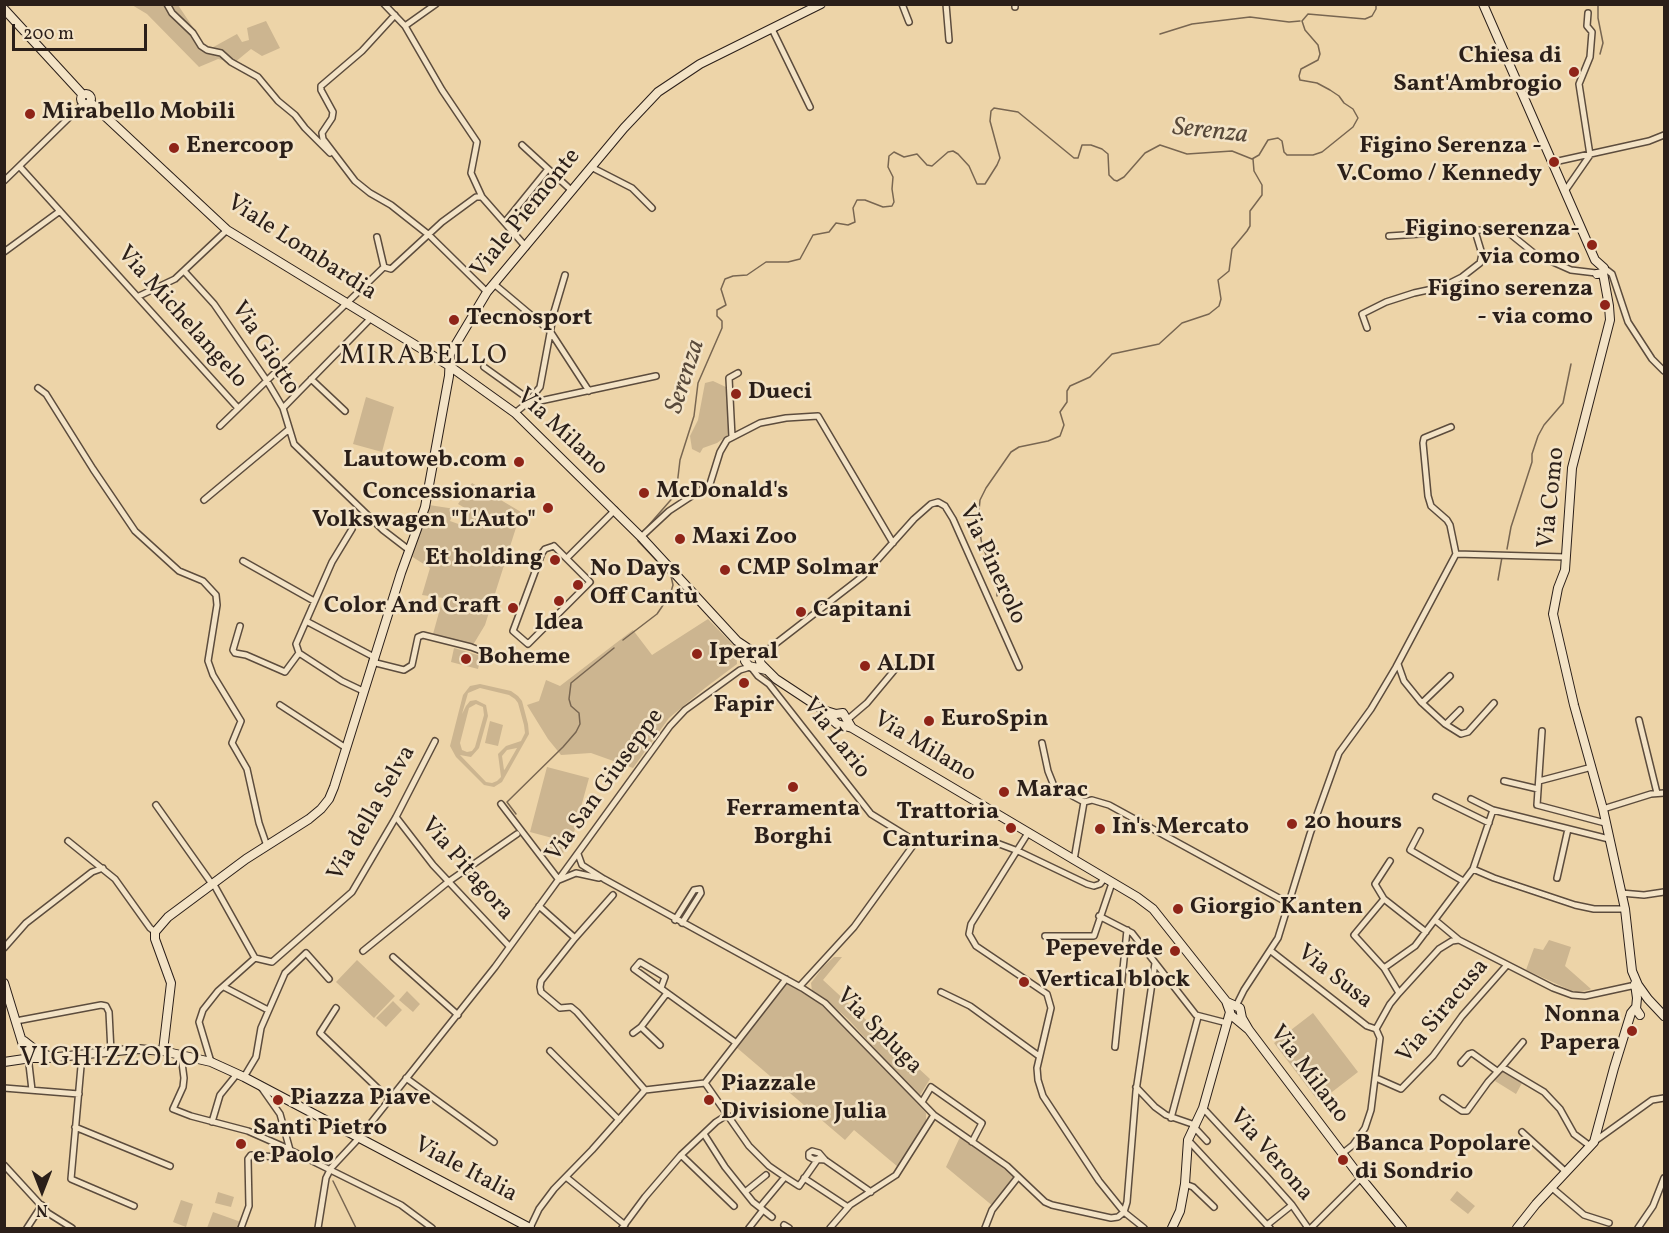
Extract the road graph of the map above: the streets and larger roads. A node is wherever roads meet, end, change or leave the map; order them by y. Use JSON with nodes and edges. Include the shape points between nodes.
{"nodes":[{"id":1,"x":167,"y":4,"type":"edge"},
{"id":2,"x":384,"y":4,"type":"edge"},
{"id":3,"x":436,"y":4,"type":"edge"},
{"id":4,"x":821,"y":4,"type":"edge"},
{"id":5,"x":902,"y":4,"type":"edge"},
{"id":6,"x":946,"y":4,"type":"edge"},
{"id":7,"x":1484,"y":4,"type":"edge"},
{"id":8,"x":4,"y":9,"type":"edge"},
{"id":9,"x":1588,"y":13,"type":"dead end"},
{"id":10,"x":395,"y":15,"type":"junction"},
{"id":11,"x":909,"y":22,"type":"dead end"},
{"id":12,"x":405,"y":26,"type":"junction"},
{"id":13,"x":772,"y":29,"type":"junction"},
{"id":14,"x":949,"y":40,"type":"dead end"},
{"id":15,"x":85,"y":100,"type":"junction"},
{"id":16,"x":810,"y":107,"type":"dead end"},
{"id":17,"x":1665,"y":129,"type":"edge"},
{"id":18,"x":1665,"y":135,"type":"edge"},
{"id":19,"x":1654,"y":139,"type":"junction"},
{"id":20,"x":522,"y":145,"type":"dead end"},
{"id":21,"x":1590,"y":154,"type":"junction"},
{"id":22,"x":334,"y":155,"type":"junction"},
{"id":23,"x":1554,"y":162,"type":"junction"},
{"id":24,"x":20,"y":167,"type":"junction"},
{"id":25,"x":591,"y":167,"type":"junction"},
{"id":26,"x":548,"y":169,"type":"junction"},
{"id":27,"x":1561,"y":180,"type":"junction"},
{"id":28,"x":1572,"y":180,"type":"junction"},
{"id":29,"x":4,"y":182,"type":"edge"},
{"id":30,"x":571,"y":190,"type":"junction"},
{"id":31,"x":1565,"y":191,"type":"junction"},
{"id":32,"x":482,"y":197,"type":"junction"},
{"id":33,"x":652,"y":208,"type":"dead end"},
{"id":34,"x":60,"y":211,"type":"junction"},
{"id":35,"x":505,"y":222,"type":"junction"},
{"id":36,"x":227,"y":230,"type":"junction"},
{"id":37,"x":1475,"y":231,"type":"junction"},
{"id":38,"x":429,"y":235,"type":"junction"},
{"id":39,"x":1389,"y":236,"type":"dead end"},
{"id":40,"x":377,"y":237,"type":"dead end"},
{"id":41,"x":526,"y":247,"type":"junction"},
{"id":42,"x":4,"y":252,"type":"edge"},
{"id":43,"x":384,"y":267,"type":"junction"},
{"id":44,"x":1599,"y":270,"type":"junction"},
{"id":45,"x":184,"y":271,"type":"junction"},
{"id":46,"x":565,"y":274,"type":"dead end"},
{"id":47,"x":494,"y":284,"type":"junction"},
{"id":48,"x":487,"y":292,"type":"junction"},
{"id":49,"x":139,"y":296,"type":"junction"},
{"id":50,"x":346,"y":302,"type":"junction"},
{"id":51,"x":372,"y":318,"type":"junction"},
{"id":52,"x":1367,"y":328,"type":"dead end"},
{"id":53,"x":550,"y":331,"type":"junction"},
{"id":54,"x":448,"y":365,"type":"junction"},
{"id":55,"x":484,"y":367,"type":"dead end"},
{"id":56,"x":1665,"y":371,"type":"edge"},
{"id":57,"x":738,"y":373,"type":"dead end"},
{"id":58,"x":656,"y":376,"type":"dead end"},
{"id":59,"x":311,"y":379,"type":"junction"},
{"id":60,"x":267,"y":381,"type":"junction"},
{"id":61,"x":38,"y":388,"type":"dead end"},
{"id":62,"x":589,"y":391,"type":"junction"},
{"id":63,"x":528,"y":402,"type":"junction"},
{"id":64,"x":238,"y":408,"type":"junction"},
{"id":65,"x":283,"y":408,"type":"junction"},
{"id":66,"x":345,"y":411,"type":"dead end"},
{"id":67,"x":515,"y":413,"type":"junction"},
{"id":68,"x":220,"y":426,"type":"dead end"},
{"id":69,"x":1451,"y":427,"type":"dead end"},
{"id":70,"x":288,"y":430,"type":"junction"},
{"id":71,"x":732,"y":437,"type":"junction"},
{"id":72,"x":204,"y":500,"type":"dead end"},
{"id":73,"x":615,"y":510,"type":"junction"},
{"id":74,"x":605,"y":520,"type":"junction"},
{"id":75,"x":352,"y":529,"type":"dead end"},
{"id":76,"x":640,"y":536,"type":"junction"},
{"id":77,"x":893,"y":543,"type":"junction"},
{"id":78,"x":409,"y":550,"type":"junction"},
{"id":79,"x":1455,"y":554,"type":"junction"},
{"id":80,"x":1566,"y":557,"type":"junction"},
{"id":81,"x":567,"y":558,"type":"junction"},
{"id":82,"x":243,"y":561,"type":"dead end"},
{"id":83,"x":314,"y":601,"type":"junction"},
{"id":84,"x":306,"y":621,"type":"junction"},
{"id":85,"x":240,"y":626,"type":"dead end"},
{"id":86,"x":299,"y":652,"type":"junction"},
{"id":87,"x":373,"y":659,"type":"junction"},
{"id":88,"x":502,"y":659,"type":"dead end"},
{"id":89,"x":754,"y":661,"type":"junction"},
{"id":90,"x":1397,"y":666,"type":"junction"},
{"id":91,"x":897,"y":667,"type":"dead end"},
{"id":92,"x":1019,"y":667,"type":"dead end"},
{"id":93,"x":1450,"y":676,"type":"dead end"},
{"id":94,"x":363,"y":691,"type":"junction"},
{"id":95,"x":1422,"y":703,"type":"junction"},
{"id":96,"x":1494,"y":703,"type":"dead end"},
{"id":97,"x":280,"y":705,"type":"dead end"},
{"id":98,"x":1460,"y":710,"type":"dead end"},
{"id":99,"x":844,"y":720,"type":"junction"},
{"id":100,"x":1639,"y":720,"type":"dead end"},
{"id":101,"x":1446,"y":724,"type":"junction"},
{"id":102,"x":1542,"y":731,"type":"dead end"},
{"id":103,"x":435,"y":741,"type":"dead end"},
{"id":104,"x":1042,"y":743,"type":"dead end"},
{"id":105,"x":346,"y":748,"type":"junction"},
{"id":106,"x":1592,"y":766,"type":"junction"},
{"id":107,"x":1504,"y":781,"type":"dead end"},
{"id":108,"x":1539,"y":781,"type":"junction"},
{"id":109,"x":1538,"y":789,"type":"junction"},
{"id":110,"x":1658,"y":793,"type":"junction"},
{"id":111,"x":1665,"y":793,"type":"edge"},
{"id":112,"x":1436,"y":797,"type":"dead end"},
{"id":113,"x":1471,"y":799,"type":"dead end"},
{"id":114,"x":1083,"y":802,"type":"junction"},
{"id":115,"x":501,"y":804,"type":"dead end"},
{"id":116,"x":156,"y":805,"type":"dead end"},
{"id":117,"x":1603,"y":809,"type":"junction"},
{"id":118,"x":1493,"y":810,"type":"junction"},
{"id":119,"x":396,"y":817,"type":"junction"},
{"id":120,"x":1489,"y":823,"type":"junction"},
{"id":121,"x":1605,"y":823,"type":"junction"},
{"id":122,"x":1568,"y":829,"type":"junction"},
{"id":123,"x":1420,"y":831,"type":"dead end"},
{"id":124,"x":1028,"y":832,"type":"junction"},
{"id":125,"x":517,"y":834,"type":"dead end"},
{"id":126,"x":1609,"y":839,"type":"junction"},
{"id":127,"x":917,"y":840,"type":"junction"},
{"id":128,"x":68,"y":842,"type":"dead end"},
{"id":129,"x":267,"y":846,"type":"junction"},
{"id":130,"x":1017,"y":851,"type":"junction"},
{"id":131,"x":578,"y":854,"type":"junction"},
{"id":132,"x":1074,"y":860,"type":"junction"},
{"id":133,"x":1390,"y":861,"type":"dead end"},
{"id":134,"x":570,"y":864,"type":"junction"},
{"id":135,"x":103,"y":868,"type":"junction"},
{"id":136,"x":1473,"y":869,"type":"junction"},
{"id":137,"x":576,"y":873,"type":"junction"},
{"id":138,"x":1557,"y":878,"type":"dead end"},
{"id":139,"x":604,"y":879,"type":"junction"},
{"id":140,"x":1104,"y":879,"type":"junction"},
{"id":141,"x":559,"y":880,"type":"junction"},
{"id":142,"x":1463,"y":881,"type":"junction"},
{"id":143,"x":448,"y":882,"type":"junction"},
{"id":144,"x":213,"y":884,"type":"junction"},
{"id":145,"x":1094,"y":886,"type":"junction"},
{"id":146,"x":1110,"y":887,"type":"junction"},
{"id":147,"x":1665,"y":892,"type":"edge"},
{"id":148,"x":1621,"y":893,"type":"junction"},
{"id":149,"x":613,"y":895,"type":"dead end"},
{"id":150,"x":1384,"y":899,"type":"junction"},
{"id":151,"x":1288,"y":903,"type":"junction"},
{"id":152,"x":539,"y":906,"type":"junction"},
{"id":153,"x":1625,"y":909,"type":"junction"},
{"id":154,"x":1099,"y":916,"type":"junction"},
{"id":155,"x":675,"y":920,"type":"junction"},
{"id":156,"x":1435,"y":920,"type":"junction"},
{"id":157,"x":682,"y":923,"type":"junction"},
{"id":158,"x":1127,"y":930,"type":"junction"},
{"id":159,"x":155,"y":932,"type":"junction"},
{"id":160,"x":1426,"y":932,"type":"junction"},
{"id":161,"x":1045,"y":936,"type":"dead end"},
{"id":162,"x":575,"y":938,"type":"junction"},
{"id":163,"x":1460,"y":940,"type":"junction"},
{"id":164,"x":509,"y":946,"type":"junction"},
{"id":165,"x":4,"y":948,"type":"edge"},
{"id":166,"x":363,"y":951,"type":"dead end"},
{"id":167,"x":1271,"y":951,"type":"junction"},
{"id":168,"x":393,"y":957,"type":"dead end"},
{"id":169,"x":255,"y":958,"type":"junction"},
{"id":170,"x":1155,"y":963,"type":"junction"},
{"id":171,"x":1507,"y":965,"type":"junction"},
{"id":172,"x":1384,"y":968,"type":"junction"},
{"id":173,"x":329,"y":979,"type":"dead end"},
{"id":174,"x":786,"y":979,"type":"junction"},
{"id":175,"x":4,"y":983,"type":"edge"},
{"id":176,"x":1635,"y":985,"type":"junction"},
{"id":177,"x":800,"y":986,"type":"junction"},
{"id":178,"x":224,"y":987,"type":"junction"},
{"id":179,"x":661,"y":988,"type":"junction"},
{"id":180,"x":941,"y":992,"type":"dead end"},
{"id":181,"x":667,"y":993,"type":"junction"},
{"id":182,"x":1399,"y":993,"type":"junction"},
{"id":183,"x":1651,"y":1003,"type":"junction"},
{"id":184,"x":336,"y":1008,"type":"dead end"},
{"id":185,"x":1637,"y":1009,"type":"junction"},
{"id":186,"x":268,"y":1010,"type":"junction"},
{"id":187,"x":1235,"y":1011,"type":"junction"},
{"id":188,"x":458,"y":1015,"type":"junction"},
{"id":189,"x":1650,"y":1015,"type":"junction"},
{"id":190,"x":1665,"y":1016,"type":"edge"},
{"id":191,"x":1198,"y":1017,"type":"junction"},
{"id":192,"x":16,"y":1021,"type":"junction"},
{"id":193,"x":1227,"y":1023,"type":"junction"},
{"id":194,"x":641,"y":1027,"type":"junction"},
{"id":195,"x":1376,"y":1029,"type":"junction"},
{"id":196,"x":633,"y":1033,"type":"dead end"},
{"id":197,"x":735,"y":1042,"type":"junction"},
{"id":198,"x":1523,"y":1042,"type":"dead end"},
{"id":199,"x":660,"y":1046,"type":"dead end"},
{"id":200,"x":1115,"y":1047,"type":"dead end"},
{"id":201,"x":163,"y":1051,"type":"junction"},
{"id":202,"x":550,"y":1051,"type":"dead end"},
{"id":203,"x":111,"y":1052,"type":"junction"},
{"id":204,"x":82,"y":1054,"type":"junction"},
{"id":205,"x":181,"y":1055,"type":"junction"},
{"id":206,"x":30,"y":1056,"type":"junction"},
{"id":207,"x":1039,"y":1056,"type":"junction"},
{"id":208,"x":4,"y":1062,"type":"edge"},
{"id":209,"x":211,"y":1062,"type":"junction"},
{"id":210,"x":1461,"y":1063,"type":"dead end"},
{"id":211,"x":1499,"y":1069,"type":"junction"},
{"id":212,"x":241,"y":1075,"type":"junction"},
{"id":213,"x":406,"y":1078,"type":"junction"},
{"id":214,"x":1376,"y":1078,"type":"junction"},
{"id":215,"x":705,"y":1083,"type":"junction"},
{"id":216,"x":259,"y":1085,"type":"junction"},
{"id":217,"x":1136,"y":1087,"type":"junction"},
{"id":218,"x":4,"y":1088,"type":"edge"},
{"id":219,"x":645,"y":1089,"type":"junction"},
{"id":220,"x":32,"y":1090,"type":"junction"},
{"id":221,"x":79,"y":1094,"type":"junction"},
{"id":222,"x":1443,"y":1098,"type":"dead end"},
{"id":223,"x":1665,"y":1098,"type":"edge"},
{"id":224,"x":390,"y":1100,"type":"junction"},
{"id":225,"x":922,"y":1102,"type":"junction"},
{"id":226,"x":1203,"y":1108,"type":"junction"},
{"id":227,"x":727,"y":1115,"type":"junction"},
{"id":228,"x":934,"y":1115,"type":"junction"},
{"id":229,"x":1171,"y":1118,"type":"junction"},
{"id":230,"x":619,"y":1120,"type":"junction"},
{"id":231,"x":212,"y":1122,"type":"junction"},
{"id":232,"x":1194,"y":1126,"type":"junction"},
{"id":233,"x":75,"y":1127,"type":"junction"},
{"id":234,"x":1522,"y":1132,"type":"dead end"},
{"id":235,"x":704,"y":1134,"type":"junction"},
{"id":236,"x":359,"y":1138,"type":"junction"},
{"id":237,"x":1188,"y":1140,"type":"junction"},
{"id":238,"x":1207,"y":1141,"type":"dead end"},
{"id":239,"x":494,"y":1142,"type":"dead end"},
{"id":240,"x":972,"y":1142,"type":"junction"},
{"id":241,"x":1592,"y":1144,"type":"junction"},
{"id":242,"x":282,"y":1146,"type":"junction"},
{"id":243,"x":290,"y":1150,"type":"junction"},
{"id":244,"x":1343,"y":1153,"type":"junction"},
{"id":245,"x":681,"y":1155,"type":"junction"},
{"id":246,"x":818,"y":1159,"type":"junction"},
{"id":247,"x":825,"y":1160,"type":"junction"},
{"id":248,"x":4,"y":1165,"type":"edge"},
{"id":249,"x":170,"y":1166,"type":"dead end"},
{"id":250,"x":331,"y":1168,"type":"junction"},
{"id":251,"x":1566,"y":1172,"type":"junction"},
{"id":252,"x":766,"y":1175,"type":"dead end"},
{"id":253,"x":566,"y":1176,"type":"junction"},
{"id":254,"x":1018,"y":1176,"type":"junction"},
{"id":255,"x":785,"y":1178,"type":"junction"},
{"id":256,"x":804,"y":1178,"type":"junction"},
{"id":257,"x":1361,"y":1178,"type":"junction"},
{"id":258,"x":1665,"y":1178,"type":"edge"},
{"id":259,"x":1185,"y":1184,"type":"junction"},
{"id":260,"x":1551,"y":1187,"type":"junction"},
{"id":261,"x":745,"y":1192,"type":"junction"},
{"id":262,"x":871,"y":1192,"type":"junction"},
{"id":263,"x":1662,"y":1195,"type":"edge"},
{"id":264,"x":42,"y":1205,"type":"junction"},
{"id":265,"x":1292,"y":1205,"type":"junction"},
{"id":266,"x":134,"y":1206,"type":"dead end"},
{"id":267,"x":734,"y":1206,"type":"dead end"},
{"id":268,"x":848,"y":1206,"type":"junction"},
{"id":269,"x":1214,"y":1207,"type":"dead end"},
{"id":270,"x":761,"y":1209,"type":"junction"},
{"id":271,"x":1124,"y":1212,"type":"junction"},
{"id":272,"x":772,"y":1217,"type":"dead end"},
{"id":273,"x":1609,"y":1223,"type":"dead end"},
{"id":274,"x":526,"y":1227,"type":"edge"},
{"id":275,"x":623,"y":1227,"type":"edge"},
{"id":276,"x":1268,"y":1227,"type":"edge"},
{"id":277,"x":27,"y":1228,"type":"edge"},
{"id":278,"x":72,"y":1228,"type":"edge"},
{"id":279,"x":241,"y":1228,"type":"edge"},
{"id":280,"x":318,"y":1228,"type":"edge"},
{"id":281,"x":432,"y":1228,"type":"edge"},
{"id":282,"x":749,"y":1228,"type":"edge"},
{"id":283,"x":830,"y":1228,"type":"edge"},
{"id":284,"x":985,"y":1228,"type":"edge"},
{"id":285,"x":1144,"y":1228,"type":"edge"},
{"id":286,"x":1172,"y":1228,"type":"edge"},
{"id":287,"x":1309,"y":1228,"type":"edge"},
{"id":288,"x":1402,"y":1228,"type":"edge"},
{"id":289,"x":1518,"y":1228,"type":"edge"},
{"id":290,"x":1638,"y":1228,"type":"edge"}],
"edges":[{"from":1,"to":22,"type":"street","via":[[201,46],[221,53],[258,76]]},
{"from":2,"to":10,"type":"street"},
{"from":3,"to":12,"type":"street"},
{"from":4,"to":13,"type":"street","name":"Viale Piemonte"},
{"from":5,"to":11,"type":"street"},
{"from":6,"to":14,"type":"street"},
{"from":7,"to":23,"type":"street","name":"Via Como"},
{"from":8,"to":15,"type":"street","name":"Viale Lombardia"},
{"from":9,"to":21,"type":"street","via":[[1587,26],[1592,32],[1590,57],[1579,84]]},
{"from":10,"to":12,"type":"street"},
{"from":10,"to":22,"type":"street","via":[[362,51],[321,86],[333,112],[323,140]]},
{"from":12,"to":32,"type":"street","via":[[477,142],[471,173]]},
{"from":13,"to":16,"type":"street"},
{"from":13,"to":25,"type":"street","name":"Viale Piemonte","via":[[700,64],[652,98]]},
{"from":15,"to":24,"type":"street"},
{"from":15,"to":36,"type":"street","name":"Viale Lombardia"},
{"from":17,"to":19,"type":"street"},
{"from":18,"to":19,"type":"street"},
{"from":19,"to":21,"type":"street"},
{"from":20,"to":26,"type":"street"},
{"from":21,"to":23,"type":"street"},
{"from":21,"to":28,"type":"street"},
{"from":22,"to":38,"type":"street","via":[[355,181]]},
{"from":23,"to":27,"type":"street","name":"Via Como"},
{"from":24,"to":29,"type":"street"},
{"from":24,"to":34,"type":"street","name":"Via Michelangelo"},
{"from":25,"to":30,"type":"street","name":"Viale Piemonte"},
{"from":25,"to":33,"type":"street","via":[[632,188]]},
{"from":26,"to":30,"type":"street"},
{"from":26,"to":35,"type":"street"},
{"from":27,"to":28,"type":"street"},
{"from":27,"to":31,"type":"street","name":"Via Como"},
{"from":28,"to":31,"type":"street"},
{"from":30,"to":41,"type":"street","name":"Viale Piemonte"},
{"from":31,"to":44,"type":"street","name":"Via Como"},
{"from":32,"to":35,"type":"street"},
{"from":32,"to":38,"type":"street","via":[[464,205]]},
{"from":34,"to":42,"type":"street"},
{"from":34,"to":49,"type":"street","name":"Via Michelangelo"},
{"from":35,"to":41,"type":"street"},
{"from":36,"to":45,"type":"street"},
{"from":36,"to":50,"type":"street","name":"Viale Lombardia"},
{"from":37,"to":39,"type":"street"},
{"from":37,"to":44,"type":"street","via":[[1497,229],[1509,233],[1535,254],[1571,270]]},
{"from":37,"to":52,"type":"street","via":[[1482,254],[1480,263],[1442,287],[1414,293],[1362,314]]},
{"from":38,"to":43,"type":"street","name":"Via Michelangelo","via":[[390,269]]},
{"from":38,"to":48,"type":"street"},
{"from":40,"to":43,"type":"street"},
{"from":41,"to":47,"type":"street","name":"Viale Piemonte"},
{"from":43,"to":50,"type":"street","name":"Via Michelangelo"},
{"from":44,"to":56,"type":"street","via":[[1612,274],[1628,322],[1652,359]]},
{"from":44,"to":80,"type":"street","name":"Via Como","via":[[1610,320],[1572,468]]},
{"from":45,"to":49,"type":"street"},
{"from":45,"to":60,"type":"street","name":"Via Giotto","via":[[219,311]]},
{"from":46,"to":53,"type":"street"},
{"from":47,"to":48,"type":"street","name":"Viale Piemonte"},
{"from":47,"to":53,"type":"street"},
{"from":48,"to":54,"type":"street","name":"Viale Piemonte","via":[[450,354]]},
{"from":49,"to":64,"type":"street","name":"Via Michelangelo"},
{"from":50,"to":51,"type":"street","name":"Viale Lombardia"},
{"from":50,"to":60,"type":"street","name":"Via Michelangelo"},
{"from":51,"to":54,"type":"street","name":"Viale Lombardia"},
{"from":51,"to":59,"type":"street"},
{"from":53,"to":62,"type":"street"},
{"from":53,"to":63,"type":"street","via":[[540,387]]},
{"from":54,"to":67,"type":"street","name":"Via Milano"},
{"from":54,"to":78,"type":"street","name":"Viale Piemonte","via":[[425,507]]},
{"from":55,"to":63,"type":"street"},
{"from":57,"to":71,"type":"street","via":[[729,378]]},
{"from":58,"to":62,"type":"street"},
{"from":59,"to":65,"type":"street"},
{"from":59,"to":66,"type":"street"},
{"from":60,"to":64,"type":"street","name":"Via Michelangelo"},
{"from":60,"to":65,"type":"street","name":"Via Giotto"},
{"from":61,"to":129,"type":"street","via":[[46,394],[135,531],[179,571],[203,581],[216,595],[208,661],[241,720],[232,743],[247,770]]},
{"from":62,"to":63,"type":"street"},
{"from":63,"to":67,"type":"street"},
{"from":64,"to":68,"type":"street"},
{"from":65,"to":70,"type":"street","name":"Via Giotto"},
{"from":67,"to":73,"type":"street","name":"Via Milano"},
{"from":69,"to":79,"type":"street","via":[[1424,438],[1423,443],[1428,496],[1431,506],[1450,525]]},
{"from":70,"to":72,"type":"street"},
{"from":70,"to":78,"type":"street","name":"Via Giotto","via":[[301,451]]},
{"from":71,"to":76,"type":"street","via":[[720,452],[710,484]]},
{"from":71,"to":77,"type":"street","via":[[760,423],[818,416]]},
{"from":73,"to":74,"type":"street","name":"Via Milano"},
{"from":73,"to":76,"type":"street","name":"Via Milano"},
{"from":74,"to":76,"type":"street","name":"Via Milano","via":[[616,518]]},
{"from":74,"to":81,"type":"street","name":"Via Milano"},
{"from":75,"to":83,"type":"street"},
{"from":76,"to":89,"type":"street","name":"Via Milano"},
{"from":77,"to":89,"type":"street","via":[[863,576]]},
{"from":77,"to":92,"type":"street","name":"Via Pinerolo","via":[[932,504],[938,502],[949,511]]},
{"from":78,"to":87,"type":"street","name":"Viale Piemonte"},
{"from":79,"to":80,"type":"street"},
{"from":79,"to":90,"type":"street"},
{"from":80,"to":106,"type":"street","name":"Via Como","via":[[1553,614]]},
{"from":81,"to":81,"type":"street","via":[[554,546],[542,553],[513,631],[528,644],[590,582]]},
{"from":82,"to":83,"type":"street"},
{"from":83,"to":84,"type":"street"},
{"from":84,"to":86,"type":"street","via":[[296,644]]},
{"from":84,"to":87,"type":"street"},
{"from":85,"to":86,"type":"street","via":[[233,650],[238,655],[285,672]]},
{"from":86,"to":94,"type":"street"},
{"from":87,"to":88,"type":"street","via":[[404,670],[412,665],[418,637],[423,635]]},
{"from":87,"to":94,"type":"street","name":"Viale Piemonte"},
{"from":89,"to":99,"type":"street","name":"Via Milano","via":[[791,691]]},
{"from":89,"to":127,"type":"street","name":"Via Lario","via":[[871,814]]},
{"from":89,"to":131,"type":"street","name":"Via San Giuseppe","via":[[679,716]]},
{"from":90,"to":95,"type":"street"},
{"from":90,"to":151,"type":"street","via":[[1339,753]]},
{"from":91,"to":99,"type":"street","via":[[867,703]]},
{"from":93,"to":95,"type":"street"},
{"from":94,"to":105,"type":"street","name":"Viale Piemonte"},
{"from":95,"to":101,"type":"street"},
{"from":96,"to":101,"type":"street","via":[[1468,732],[1461,734]]},
{"from":97,"to":105,"type":"street"},
{"from":98,"to":101,"type":"street"},
{"from":99,"to":124,"type":"street","name":"Via Milano"},
{"from":100,"to":110,"type":"street"},
{"from":102,"to":108,"type":"street"},
{"from":103,"to":119,"type":"street","name":"Via della Selva"},
{"from":104,"to":114,"type":"street","via":[[1054,786]]},
{"from":105,"to":129,"type":"street","name":"Viale Piemonte","via":[[334,787],[321,809]]},
{"from":106,"to":108,"type":"street"},
{"from":106,"to":117,"type":"street","name":"Via Como"},
{"from":107,"to":109,"type":"street"},
{"from":108,"to":109,"type":"street"},
{"from":109,"to":121,"type":"street","via":[[1537,805]]},
{"from":110,"to":111,"type":"street"},
{"from":110,"to":117,"type":"street"},
{"from":112,"to":120,"type":"street"},
{"from":113,"to":118,"type":"street"},
{"from":114,"to":132,"type":"street"},
{"from":114,"to":151,"type":"street","via":[[1092,800],[1109,805]]},
{"from":115,"to":141,"type":"street","name":"Via San Giuseppe"},
{"from":116,"to":144,"type":"street"},
{"from":117,"to":121,"type":"street","name":"Via Como"},
{"from":118,"to":120,"type":"street"},
{"from":118,"to":122,"type":"street"},
{"from":119,"to":143,"type":"street","name":"Via Pitagora"},
{"from":119,"to":169,"type":"street","name":"Via della Selva","via":[[352,892],[272,962]]},
{"from":120,"to":136,"type":"street"},
{"from":121,"to":126,"type":"street","name":"Via Como"},
{"from":122,"to":126,"type":"street"},
{"from":122,"to":138,"type":"street"},
{"from":123,"to":142,"type":"street","via":[[1410,850]]},
{"from":124,"to":130,"type":"street"},
{"from":124,"to":132,"type":"street","name":"Via Milano"},
{"from":125,"to":143,"type":"street"},
{"from":126,"to":148,"type":"street","name":"Via Como"},
{"from":127,"to":130,"type":"street","name":"Via Lario","via":[[986,839]]},
{"from":127,"to":177,"type":"street","via":[[854,927]]},
{"from":128,"to":135,"type":"street"},
{"from":129,"to":144,"type":"street","name":"Viale Piemonte"},
{"from":130,"to":145,"type":"street","name":"Via Lario"},
{"from":130,"to":207,"type":"street","via":[[971,924],[969,934],[976,946],[1047,994],[1051,1008]]},
{"from":131,"to":134,"type":"street","name":"Via San Giuseppe"},
{"from":131,"to":139,"type":"street","name":"Via Spluga","via":[[582,865]]},
{"from":132,"to":140,"type":"street","name":"Via Milano"},
{"from":133,"to":150,"type":"street","via":[[1375,884]]},
{"from":134,"to":137,"type":"street"},
{"from":134,"to":141,"type":"street","name":"Via San Giuseppe"},
{"from":135,"to":159,"type":"street"},
{"from":135,"to":165,"type":"street","via":[[92,872],[26,922]]},
{"from":136,"to":142,"type":"street"},
{"from":136,"to":153,"type":"street","via":[[1575,905]]},
{"from":137,"to":139,"type":"street","name":"Via Spluga"},
{"from":137,"to":141,"type":"street"},
{"from":139,"to":155,"type":"street","name":"Via Spluga"},
{"from":140,"to":145,"type":"street"},
{"from":140,"to":146,"type":"street","name":"Via Milano"},
{"from":141,"to":152,"type":"street","name":"Via San Giuseppe"},
{"from":142,"to":156,"type":"street"},
{"from":143,"to":164,"type":"street","name":"Via Pitagora"},
{"from":143,"to":166,"type":"street"},
{"from":144,"to":159,"type":"street","name":"Viale Piemonte","via":[[168,917]]},
{"from":144,"to":169,"type":"street"},
{"from":145,"to":146,"type":"street","name":"Via Lario"},
{"from":146,"to":154,"type":"street"},
{"from":146,"to":187,"type":"street","name":"Via Milano","via":[[1137,897],[1156,912]]},
{"from":147,"to":148,"type":"street"},
{"from":148,"to":153,"type":"street","name":"Via Como"},
{"from":149,"to":162,"type":"street"},
{"from":150,"to":160,"type":"street"},
{"from":150,"to":172,"type":"street","via":[[1354,935]]},
{"from":151,"to":167,"type":"street"},
{"from":152,"to":162,"type":"street"},
{"from":152,"to":164,"type":"street","name":"Via San Giuseppe"},
{"from":153,"to":176,"type":"street","name":"Via Como"},
{"from":154,"to":158,"type":"street"},
{"from":154,"to":161,"type":"street","via":[[1092,937]]},
{"from":155,"to":157,"type":"street","name":"Via Spluga"},
{"from":155,"to":157,"type":"street","via":[[694,890],[700,889]]},
{"from":156,"to":160,"type":"street"},
{"from":156,"to":163,"type":"street"},
{"from":157,"to":174,"type":"street","name":"Via Spluga"},
{"from":158,"to":170,"type":"street"},
{"from":158,"to":200,"type":"street"},
{"from":159,"to":201,"type":"street","via":[[171,982]]},
{"from":160,"to":172,"type":"street","via":[[1415,946]]},
{"from":162,"to":219,"type":"street","via":[[541,981],[541,992],[560,1008],[571,1007],[577,1012]]},
{"from":163,"to":171,"type":"street"},
{"from":163,"to":182,"type":"street","via":[[1452,940],[1439,949]]},
{"from":164,"to":188,"type":"street","name":"Via San Giuseppe"},
{"from":167,"to":187,"type":"street","via":[[1241,994]]},
{"from":167,"to":195,"type":"street","name":"Via Susa"},
{"from":168,"to":188,"type":"street"},
{"from":169,"to":178,"type":"street"},
{"from":170,"to":191,"type":"street"},
{"from":170,"to":217,"type":"street"},
{"from":171,"to":176,"type":"street","via":[[1572,995],[1586,996]]},
{"from":171,"to":214,"type":"street","name":"Via Siracusa","via":[[1401,1089]]},
{"from":172,"to":182,"type":"street"},
{"from":173,"to":186,"type":"street","via":[[306,953],[285,973]]},
{"from":174,"to":177,"type":"street","name":"Via Spluga"},
{"from":174,"to":197,"type":"street"},
{"from":175,"to":192,"type":"street"},
{"from":176,"to":183,"type":"street"},
{"from":176,"to":185,"type":"street","name":"Via Como"},
{"from":177,"to":225,"type":"street","name":"Via Spluga","via":[[825,1003]]},
{"from":178,"to":186,"type":"street"},
{"from":178,"to":209,"type":"street","via":[[203,1010],[199,1022]]},
{"from":179,"to":179,"type":"street","via":[[634,969],[640,962],[665,976]]},
{"from":179,"to":181,"type":"street"},
{"from":180,"to":207,"type":"street","via":[[970,1006]]},
{"from":181,"to":194,"type":"street"},
{"from":181,"to":197,"type":"street"},
{"from":182,"to":195,"type":"street"},
{"from":183,"to":185,"type":"street","via":[[1643,1000]]},
{"from":183,"to":189,"type":"street"},
{"from":183,"to":190,"type":"street"},
{"from":184,"to":224,"type":"street","via":[[320,1033]]},
{"from":185,"to":189,"type":"street","via":[[1644,1017]]},
{"from":185,"to":241,"type":"street","via":[[1630,1016]]},
{"from":186,"to":212,"type":"street","via":[[256,1057]]},
{"from":187,"to":193,"type":"street"},
{"from":187,"to":244,"type":"street","name":"Via Milano"},
{"from":188,"to":213,"type":"street","name":"Via San Giuseppe"},
{"from":189,"to":190,"type":"street"},
{"from":191,"to":193,"type":"street"},
{"from":191,"to":229,"type":"street"},
{"from":192,"to":203,"type":"street","via":[[106,1006]]},
{"from":192,"to":206,"type":"street"},
{"from":193,"to":226,"type":"street"},
{"from":194,"to":196,"type":"street"},
{"from":194,"to":199,"type":"street"},
{"from":195,"to":214,"type":"street","via":[[1380,1038]]},
{"from":197,"to":215,"type":"street"},
{"from":198,"to":211,"type":"street"},
{"from":201,"to":203,"type":"street"},
{"from":201,"to":205,"type":"street"},
{"from":202,"to":230,"type":"street"},
{"from":203,"to":204,"type":"street"},
{"from":204,"to":206,"type":"street"},
{"from":204,"to":221,"type":"street"},
{"from":205,"to":209,"type":"street"},
{"from":205,"to":231,"type":"street","via":[[183,1088],[173,1109]]},
{"from":206,"to":208,"type":"street"},
{"from":206,"to":220,"type":"street"},
{"from":207,"to":271,"type":"street","via":[[1037,1073],[1043,1096],[1094,1175]]},
{"from":209,"to":212,"type":"street"},
{"from":210,"to":211,"type":"street","via":[[1472,1053]]},
{"from":211,"to":222,"type":"street","via":[[1467,1111]]},
{"from":211,"to":241,"type":"street","via":[[1544,1092],[1560,1109],[1574,1134]]},
{"from":212,"to":216,"type":"street"},
{"from":212,"to":231,"type":"street","via":[[220,1095]]},
{"from":213,"to":224,"type":"street","name":"Via San Giuseppe"},
{"from":213,"to":239,"type":"street"},
{"from":214,"to":244,"type":"street","via":[[1365,1128]]},
{"from":215,"to":219,"type":"street"},
{"from":215,"to":227,"type":"street"},
{"from":216,"to":236,"type":"street","name":"Viale Italia"},
{"from":216,"to":243,"type":"street","via":[[280,1114]]},
{"from":217,"to":229,"type":"street"},
{"from":217,"to":271,"type":"street"},
{"from":218,"to":220,"type":"street"},
{"from":219,"to":230,"type":"street"},
{"from":220,"to":221,"type":"street"},
{"from":221,"to":233,"type":"street"},
{"from":223,"to":241,"type":"street","via":[[1652,1100]]},
{"from":224,"to":236,"type":"street","name":"Via San Giuseppe"},
{"from":225,"to":228,"type":"street","name":"Via Spluga"},
{"from":225,"to":240,"type":"street","via":[[931,1087],[982,1123]]},
{"from":226,"to":232,"type":"street"},
{"from":226,"to":265,"type":"street","name":"Via Verona"},
{"from":227,"to":235,"type":"street"},
{"from":227,"to":255,"type":"street","via":[[749,1146]]},
{"from":228,"to":240,"type":"street","name":"Via Spluga"},
{"from":228,"to":262,"type":"street","via":[[896,1175]]},
{"from":229,"to":232,"type":"street"},
{"from":230,"to":253,"type":"street"},
{"from":231,"to":242,"type":"street","via":[[248,1131]]},
{"from":232,"to":237,"type":"street"},
{"from":232,"to":238,"type":"street"},
{"from":233,"to":249,"type":"street"},
{"from":233,"to":266,"type":"street","via":[[71,1179]]},
{"from":234,"to":251,"type":"street"},
{"from":235,"to":245,"type":"street"},
{"from":235,"to":261,"type":"street"},
{"from":236,"to":250,"type":"street","name":"Via San Giuseppe"},
{"from":236,"to":274,"type":"street","name":"Viale Italia"},
{"from":237,"to":259,"type":"street"},
{"from":237,"to":276,"type":"street"},
{"from":240,"to":254,"type":"street","name":"Via Spluga"},
{"from":241,"to":251,"type":"street"},
{"from":242,"to":243,"type":"street"},
{"from":242,"to":279,"type":"street","via":[[276,1157],[251,1155],[248,1159],[249,1206]]},
{"from":243,"to":250,"type":"street"},
{"from":244,"to":257,"type":"street","name":"Via Milano"},
{"from":245,"to":267,"type":"street"},
{"from":245,"to":275,"type":"street"},
{"from":246,"to":247,"type":"street"},
{"from":246,"to":247,"type":"street","via":[[809,1157],[809,1153],[819,1153]]},
{"from":246,"to":256,"type":"street"},
{"from":247,"to":262,"type":"street"},
{"from":248,"to":264,"type":"street"},
{"from":250,"to":280,"type":"street"},
{"from":250,"to":281,"type":"street","via":[[401,1205]]},
{"from":251,"to":260,"type":"street"},
{"from":252,"to":261,"type":"street"},
{"from":253,"to":274,"type":"street"},
{"from":253,"to":275,"type":"street"},
{"from":254,"to":271,"type":"street","name":"Via Spluga","via":[[1048,1204],[1115,1218]]},
{"from":254,"to":284,"type":"street","via":[[992,1210]]},
{"from":255,"to":256,"type":"street","via":[[799,1186]]},
{"from":255,"to":270,"type":"street"},
{"from":256,"to":268,"type":"street"},
{"from":257,"to":287,"type":"street"},
{"from":257,"to":288,"type":"street","name":"Via Milano"},
{"from":258,"to":263,"type":"street"},
{"from":259,"to":269,"type":"street"},
{"from":259,"to":286,"type":"street"},
{"from":260,"to":273,"type":"street","via":[[1584,1215]]},
{"from":260,"to":289,"type":"street"},
{"from":261,"to":270,"type":"street"},
{"from":262,"to":268,"type":"street"},
{"from":263,"to":290,"type":"street"},
{"from":264,"to":277,"type":"street"},
{"from":264,"to":278,"type":"street"},
{"from":265,"to":276,"type":"street"},
{"from":265,"to":287,"type":"street","name":"Via Verona"},
{"from":268,"to":283,"type":"street"},
{"from":270,"to":272,"type":"street"},
{"from":270,"to":282,"type":"street"},
{"from":271,"to":285,"type":"street"}]}
